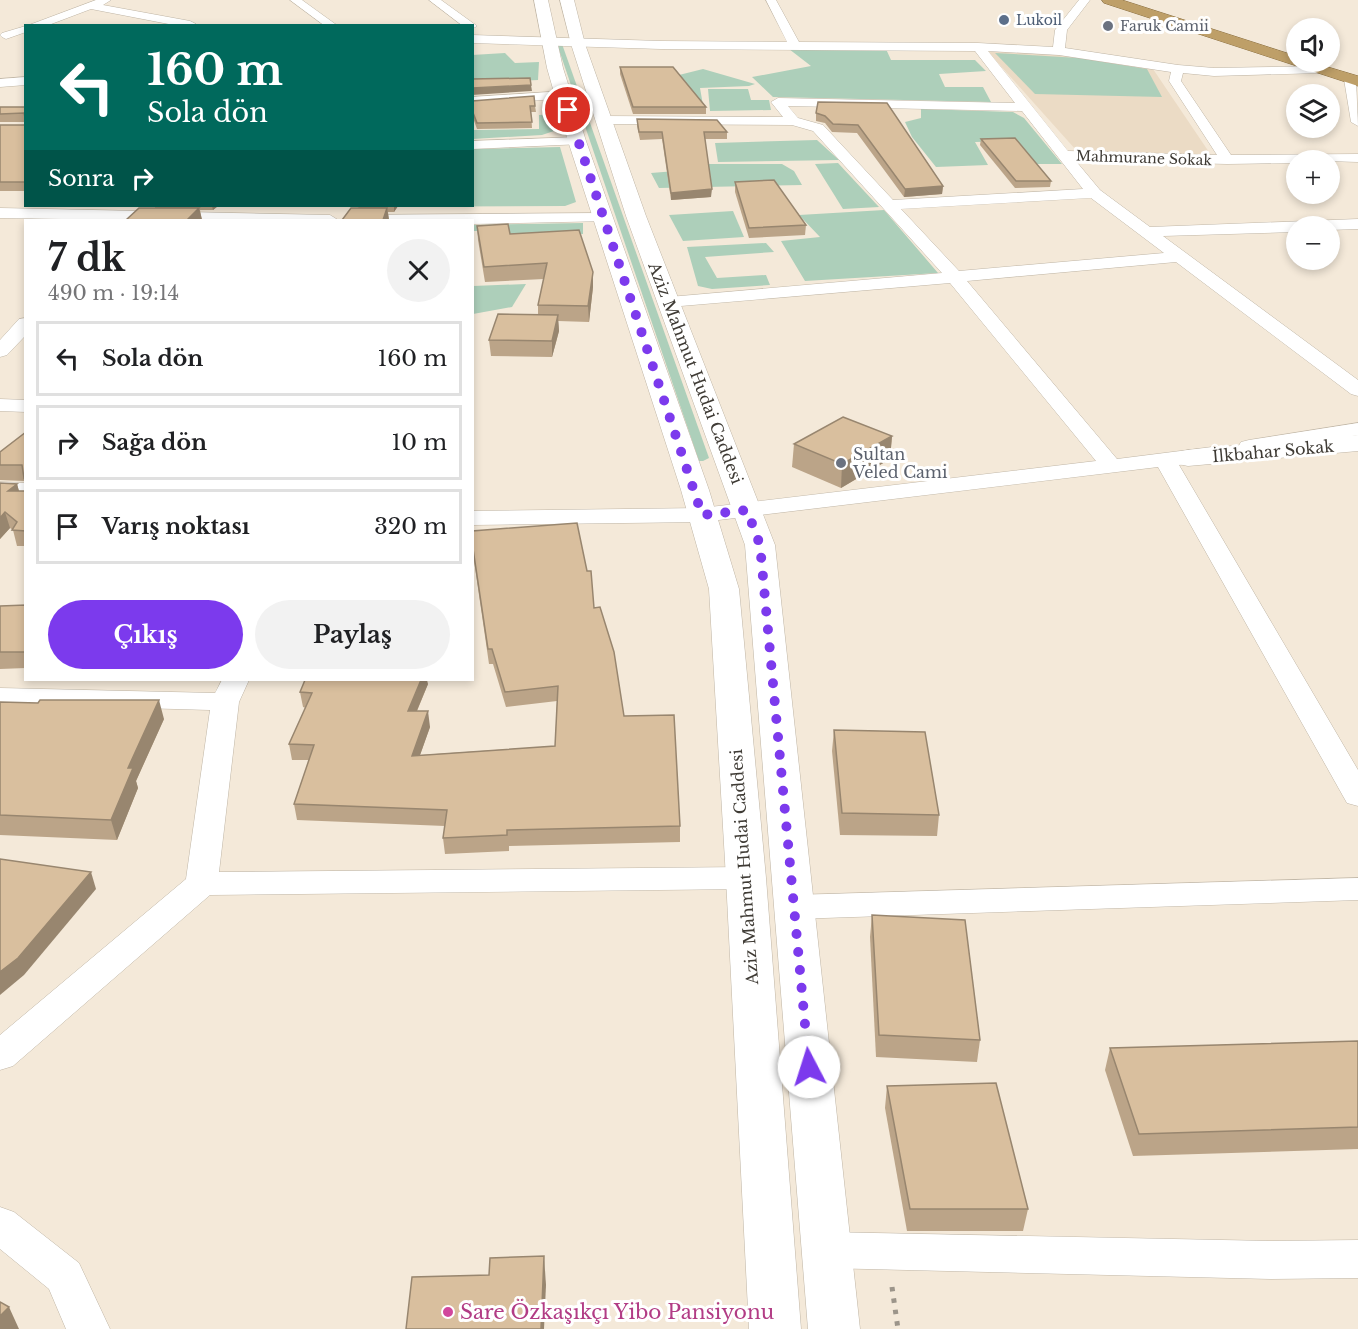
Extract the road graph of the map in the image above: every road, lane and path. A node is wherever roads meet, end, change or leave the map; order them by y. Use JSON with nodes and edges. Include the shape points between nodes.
{"nodes":[{"id":1,"x":108,"y":0,"type":"edge"},
{"id":2,"x":295,"y":0,"type":"edge"},
{"id":3,"x":434,"y":0,"type":"edge"},
{"id":4,"x":541,"y":0,"type":"edge"},
{"id":5,"x":567,"y":0,"type":"edge"},
{"id":6,"x":771,"y":0,"type":"edge"},
{"id":7,"x":1085,"y":0,"type":"edge"},
{"id":8,"x":1109,"y":0,"type":"edge"},
{"id":9,"x":1144,"y":0,"type":"edge"},
{"id":10,"x":91,"y":6,"type":"junction"},
{"id":11,"x":190,"y":22,"type":"edge"},
{"id":12,"x":40,"y":24,"type":"edge"},
{"id":13,"x":330,"y":24,"type":"edge"},
{"id":14,"x":469,"y":24,"type":"edge"},
{"id":15,"x":474,"y":27,"type":"edge"},
{"id":16,"x":24,"y":29,"type":"edge"},
{"id":17,"x":2,"y":36,"type":"edge"},
{"id":18,"x":474,"y":39,"type":"edge"},
{"id":19,"x":491,"y":39,"type":"junction"},
{"id":20,"x":563,"y":43,"type":"junction"},
{"id":21,"x":795,"y":46,"type":"junction"},
{"id":22,"x":978,"y":47,"type":"junction"},
{"id":23,"x":1286,"y":50,"type":"edge"},
{"id":24,"x":1059,"y":51,"type":"junction"},
{"id":25,"x":1286,"y":58,"type":"edge"},
{"id":26,"x":1178,"y":69,"type":"junction"},
{"id":27,"x":1286,"y":69,"type":"edge"},
{"id":28,"x":1339,"y":72,"type":"edge"},
{"id":29,"x":1355,"y":78,"type":"edge"},
{"id":30,"x":24,"y":81,"type":"edge"},
{"id":31,"x":0,"y":83,"type":"edge"},
{"id":32,"x":564,"y":95,"type":"junction"},
{"id":33,"x":474,"y":101,"type":"edge"},
{"id":34,"x":1025,"y":107,"type":"junction"},
{"id":35,"x":603,"y":120,"type":"junction"},
{"id":36,"x":794,"y":121,"type":"junction"},
{"id":37,"x":1358,"y":122,"type":"edge"},
{"id":38,"x":577,"y":141,"type":"junction"},
{"id":39,"x":474,"y":145,"type":"edge"},
{"id":40,"x":1063,"y":156,"type":"junction"},
{"id":41,"x":1358,"y":159,"type":"edge"},
{"id":42,"x":1227,"y":160,"type":"junction"},
{"id":43,"x":1094,"y":193,"type":"junction"},
{"id":44,"x":889,"y":205,"type":"junction"},
{"id":45,"x":0,"y":213,"type":"edge"},
{"id":46,"x":116,"y":214,"type":"edge"},
{"id":47,"x":602,"y":218,"type":"junction"},
{"id":48,"x":294,"y":219,"type":"edge"},
{"id":49,"x":466,"y":219,"type":"edge"},
{"id":50,"x":1358,"y":224,"type":"edge"},
{"id":51,"x":1340,"y":225,"type":"edge"},
{"id":52,"x":1286,"y":227,"type":"edge"},
{"id":53,"x":1147,"y":232,"type":"junction"},
{"id":54,"x":1180,"y":257,"type":"junction"},
{"id":55,"x":956,"y":278,"type":"junction"},
{"id":56,"x":669,"y":302,"type":"junction"},
{"id":57,"x":24,"y":325,"type":"edge"},
{"id":58,"x":0,"y":351,"type":"edge"},
{"id":59,"x":1358,"y":390,"type":"edge"},
{"id":60,"x":0,"y":405,"type":"edge"},
{"id":61,"x":24,"y":406,"type":"edge"},
{"id":62,"x":1358,"y":429,"type":"edge"},
{"id":63,"x":1358,"y":443,"type":"edge"},
{"id":64,"x":1176,"y":459,"type":"junction"},
{"id":65,"x":1111,"y":465,"type":"junction"},
{"id":66,"x":0,"y":489,"type":"edge"},
{"id":67,"x":24,"y":490,"type":"edge"},
{"id":68,"x":747,"y":510,"type":"junction"},
{"id":69,"x":702,"y":515,"type":"junction"},
{"id":70,"x":474,"y":518,"type":"edge"},
{"id":71,"x":230,"y":691,"type":"edge"},
{"id":72,"x":0,"y":696,"type":"edge"},
{"id":73,"x":1358,"y":796,"type":"edge"},
{"id":74,"x":746,"y":878,"type":"junction"},
{"id":75,"x":202,"y":884,"type":"junction"},
{"id":76,"x":1358,"y":889,"type":"edge"},
{"id":77,"x":794,"y":907,"type":"junction"},
{"id":78,"x":0,"y":1056,"type":"edge"},
{"id":79,"x":0,"y":1225,"type":"edge"},
{"id":80,"x":826,"y":1250,"type":"junction"},
{"id":81,"x":887,"y":1251,"type":"junction"},
{"id":82,"x":1358,"y":1259,"type":"edge"},
{"id":83,"x":88,"y":1329,"type":"edge"},
{"id":84,"x":775,"y":1329,"type":"edge"},
{"id":85,"x":834,"y":1329,"type":"edge"},
{"id":86,"x":898,"y":1329,"type":"edge"}],
"edges":[{"from":1,"to":10,"type":"street"},
{"from":2,"to":13,"type":"street"},
{"from":3,"to":14,"type":"street"},
{"from":4,"to":20,"type":"street","name":"Aziz Mahmut Hudai Caddesi"},
{"from":5,"to":20,"type":"street","name":"Aziz Mahmut Hudai Caddesi"},
{"from":6,"to":21,"type":"street"},
{"from":7,"to":24,"type":"street","via":[[1061,30]]},
{"from":8,"to":25,"type":"highway"},
{"from":9,"to":23,"type":"highway"},
{"from":10,"to":11,"type":"street"},
{"from":10,"to":12,"type":"street"},
{"from":15,"to":19,"type":"street"},
{"from":16,"to":17,"type":"street"},
{"from":18,"to":19,"type":"street"},
{"from":19,"to":20,"type":"street"},
{"from":20,"to":21,"type":"street"},
{"from":20,"to":32,"type":"street","name":"Aziz Mahmut Hudai Caddesi"},
{"from":20,"to":35,"type":"street","name":"Aziz Mahmut Hudai Caddesi"},
{"from":21,"to":22,"type":"street"},
{"from":22,"to":24,"type":"street"},
{"from":22,"to":34,"type":"street"},
{"from":24,"to":26,"type":"street"},
{"from":26,"to":27,"type":"street","via":[[1256,72]]},
{"from":26,"to":42,"type":"street","name":"Mahmurane Sokak","via":[[1175,81]]},
{"from":28,"to":29,"type":"highway"},
{"from":29,"to":37,"type":"street"},
{"from":30,"to":31,"type":"street"},
{"from":32,"to":33,"type":"street"},
{"from":32,"to":38,"type":"street","name":"Aziz Mahmut Hudai Caddesi"},
{"from":34,"to":36,"type":"street","via":[[778,102]]},
{"from":34,"to":40,"type":"street"},
{"from":35,"to":36,"type":"street"},
{"from":35,"to":56,"type":"street","name":"Aziz Mahmut Hudai Caddesi"},
{"from":36,"to":44,"type":"street","via":[[818,128]]},
{"from":38,"to":39,"type":"street"},
{"from":38,"to":47,"type":"street","name":"Aziz Mahmut Hudai Caddesi"},
{"from":40,"to":42,"type":"street","name":"Mahmurane Sokak"},
{"from":40,"to":43,"type":"street"},
{"from":41,"to":42,"type":"street"},
{"from":43,"to":44,"type":"street"},
{"from":43,"to":53,"type":"street"},
{"from":44,"to":55,"type":"street"},
{"from":45,"to":46,"type":"street"},
{"from":46,"to":48,"type":"street"},
{"from":47,"to":49,"type":"street"},
{"from":47,"to":69,"type":"street","name":"Aziz Mahmut Hudai Caddesi"},
{"from":50,"to":51,"type":"street"},
{"from":52,"to":53,"type":"street"},
{"from":53,"to":54,"type":"street"},
{"from":54,"to":55,"type":"street"},
{"from":54,"to":59,"type":"street"},
{"from":55,"to":56,"type":"street"},
{"from":55,"to":65,"type":"street"},
{"from":56,"to":68,"type":"street","name":"Aziz Mahmut Hudai Caddesi"},
{"from":57,"to":58,"type":"street"},
{"from":60,"to":61,"type":"street"},
{"from":62,"to":64,"type":"street"},
{"from":63,"to":64,"type":"street","name":"İlkbahar Sokak"},
{"from":64,"to":65,"type":"street"},
{"from":64,"to":73,"type":"street"},
{"from":65,"to":68,"type":"street"},
{"from":66,"to":67,"type":"street"},
{"from":68,"to":69,"type":"street"},
{"from":68,"to":77,"type":"street","name":"Aziz Mahmut Hudai Caddesi","via":[[760,545]]},
{"from":69,"to":70,"type":"street"},
{"from":69,"to":74,"type":"street","name":"Aziz Mahmut Hudai Caddesi","via":[[723,589]]},
{"from":71,"to":72,"type":"street"},
{"from":71,"to":75,"type":"street"},
{"from":74,"to":75,"type":"street"},
{"from":74,"to":84,"type":"street","name":"Aziz Mahmut Hudai Caddesi"},
{"from":75,"to":78,"type":"street"},
{"from":76,"to":77,"type":"street"},
{"from":77,"to":80,"type":"street","name":"Aziz Mahmut Hudai Caddesi"},
{"from":79,"to":83,"type":"street","via":[[64,1276]]},
{"from":80,"to":81,"type":"street"},
{"from":80,"to":85,"type":"street","name":"Aziz Mahmut Hudai Caddesi"},
{"from":81,"to":82,"type":"street"},
{"from":81,"to":86,"type":"path"}]}
